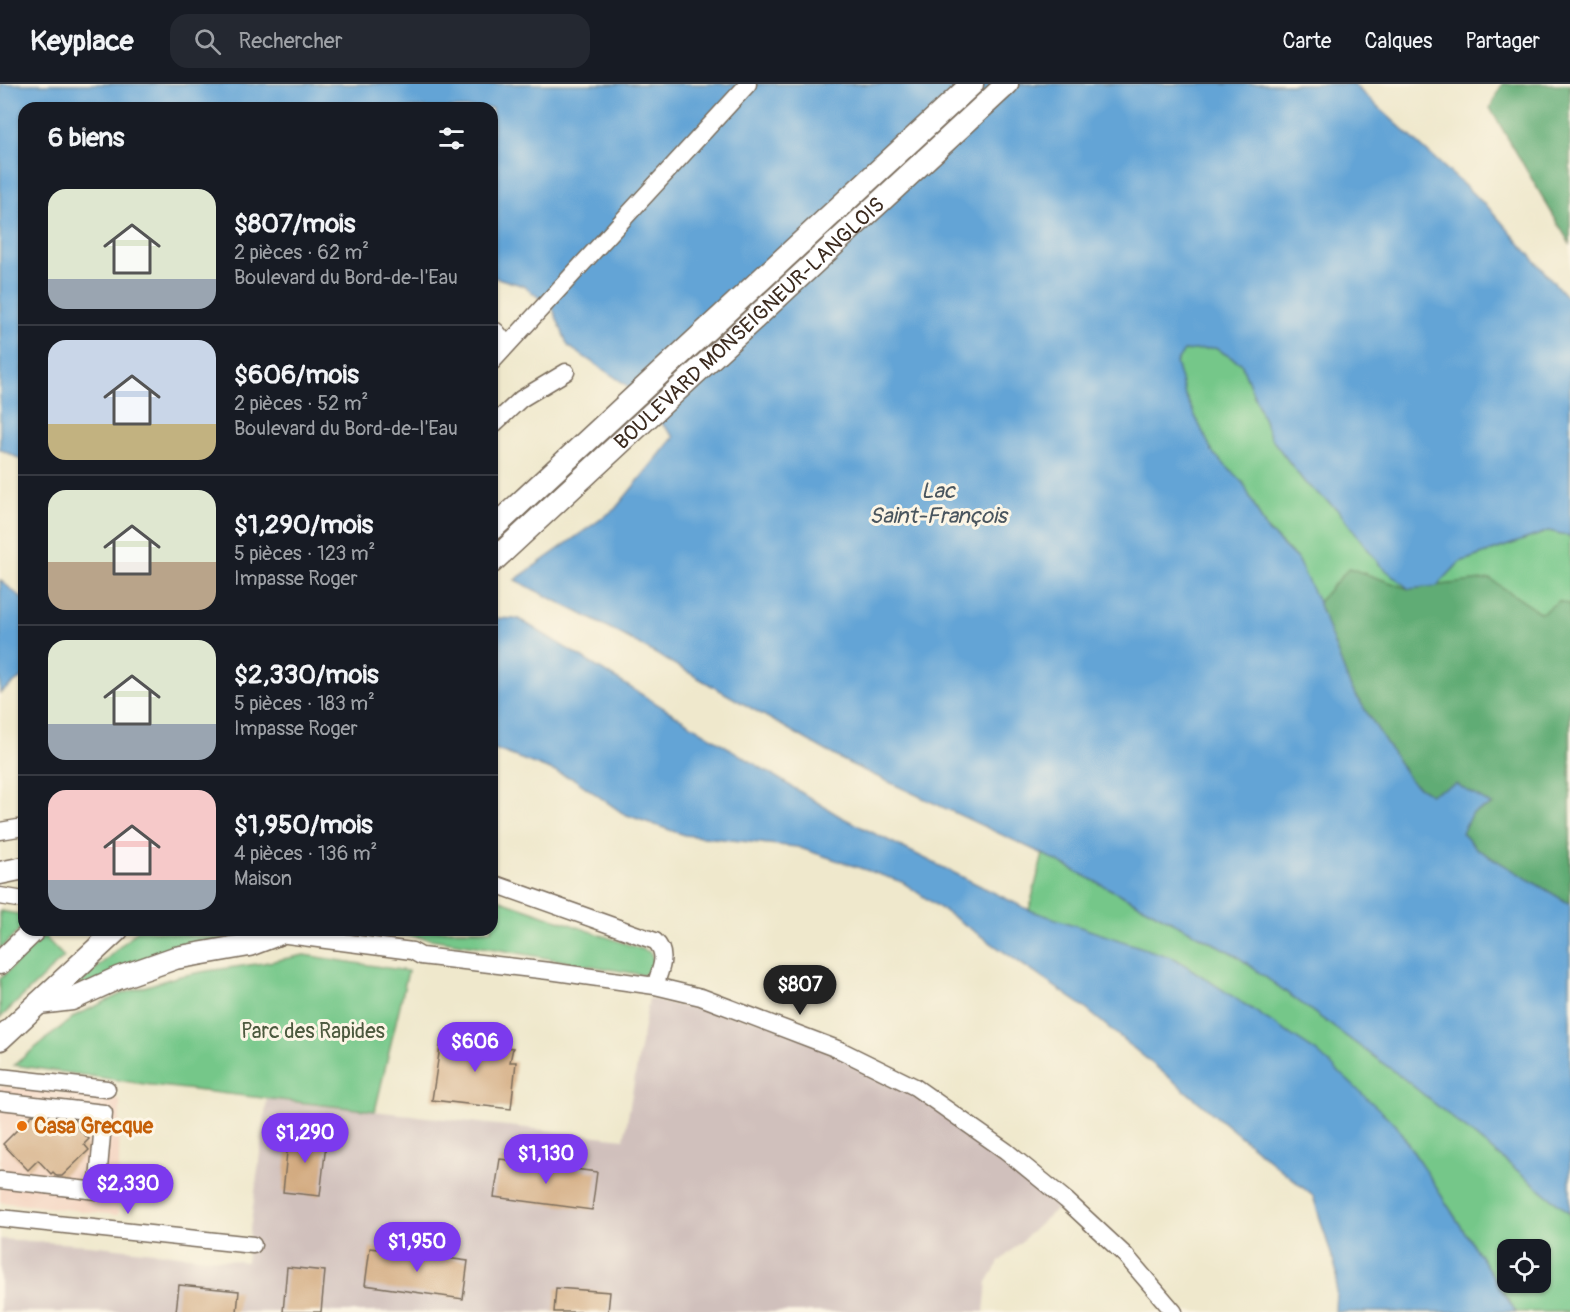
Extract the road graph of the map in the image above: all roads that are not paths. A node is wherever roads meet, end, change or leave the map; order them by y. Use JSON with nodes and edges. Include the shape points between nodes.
{"nodes":[{"id":1,"x":748,"y":84,"type":"edge"},
{"id":2,"x":972,"y":84,"type":"edge"},
{"id":3,"x":1007,"y":84,"type":"edge"},
{"id":4,"x":498,"y":334,"type":"edge"},
{"id":5,"x":507,"y":345,"type":"junction"},
{"id":6,"x":498,"y":355,"type":"edge"},
{"id":7,"x":566,"y":372,"type":"dead end"},
{"id":8,"x":498,"y":420,"type":"edge"},
{"id":9,"x":498,"y":523,"type":"edge"},
{"id":10,"x":498,"y":556,"type":"edge"},
{"id":11,"x":18,"y":828,"type":"edge"},
{"id":12,"x":0,"y":831,"type":"edge"},
{"id":13,"x":18,"y":869,"type":"edge"},
{"id":14,"x":0,"y":873,"type":"edge"},
{"id":15,"x":498,"y":886,"type":"edge"},
{"id":16,"x":0,"y":896,"type":"edge"},
{"id":17,"x":18,"y":899,"type":"edge"},
{"id":18,"x":28,"y":936,"type":"edge"},
{"id":19,"x":111,"y":936,"type":"edge"},
{"id":20,"x":278,"y":936,"type":"edge"},
{"id":21,"x":308,"y":936,"type":"edge"},
{"id":22,"x":0,"y":963,"type":"edge"},
{"id":23,"x":655,"y":986,"type":"junction"},
{"id":24,"x":39,"y":1003,"type":"junction"},
{"id":25,"x":0,"y":1040,"type":"edge"},
{"id":26,"x":0,"y":1077,"type":"edge"},
{"id":27,"x":107,"y":1089,"type":"dead end"},
{"id":28,"x":0,"y":1101,"type":"edge"},
{"id":29,"x":0,"y":1180,"type":"edge"},
{"id":30,"x":0,"y":1218,"type":"edge"},
{"id":31,"x":253,"y":1245,"type":"dead end"},
{"id":32,"x":1174,"y":1312,"type":"edge"}],
"edges":[{"from":1,"to":5,"type":"street"},
{"from":2,"to":9,"type":"highway","name":"BOULEVARD MONSEIGNEUR-LANGLOIS"},
{"from":3,"to":10,"type":"highway","name":"BOULEVARD MONSEIGNEUR-LANGLOIS"},
{"from":4,"to":5,"type":"street"},
{"from":5,"to":6,"type":"street"},
{"from":7,"to":8,"type":"street","via":[[521,399]]},
{"from":11,"to":12,"type":"street"},
{"from":13,"to":14,"type":"highway"},
{"from":15,"to":23,"type":"street","via":[[655,941],[663,956]]},
{"from":16,"to":17,"type":"street"},
{"from":18,"to":22,"type":"highway"},
{"from":19,"to":24,"type":"highway"},
{"from":20,"to":24,"type":"highway","via":[[166,961],[72,999]]},
{"from":21,"to":23,"type":"street","via":[[411,951],[422,956]]},
{"from":23,"to":32,"type":"street","via":[[701,997],[840,1050],[915,1087],[1006,1151],[1066,1200],[1125,1255]]},
{"from":24,"to":25,"type":"highway"},
{"from":26,"to":27,"type":"street"},
{"from":28,"to":29,"type":"street","via":[[104,1113],[97,1191]]},
{"from":30,"to":31,"type":"street"}]}
